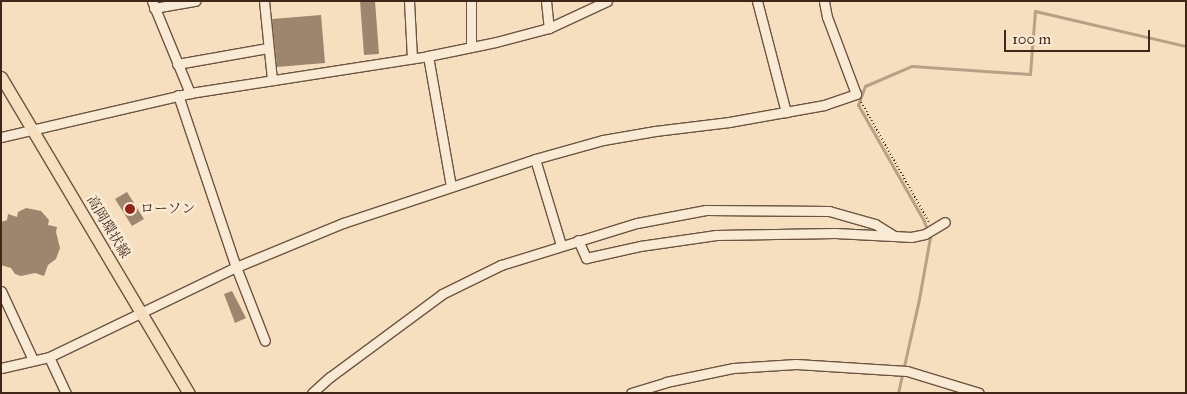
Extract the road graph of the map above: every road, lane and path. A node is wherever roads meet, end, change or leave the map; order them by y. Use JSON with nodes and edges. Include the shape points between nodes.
{"nodes":[{"id":1,"x":196,"y":1,"type":"edge"},
{"id":2,"x":264,"y":1,"type":"edge"},
{"id":3,"x":409,"y":1,"type":"edge"},
{"id":4,"x":471,"y":1,"type":"edge"},
{"id":5,"x":546,"y":1,"type":"edge"},
{"id":6,"x":607,"y":1,"type":"edge"},
{"id":7,"x":757,"y":1,"type":"edge"},
{"id":8,"x":824,"y":1,"type":"edge"},
{"id":9,"x":153,"y":5,"type":"edge"},
{"id":10,"x":549,"y":28,"type":"junction"},
{"id":11,"x":471,"y":47,"type":"junction"},
{"id":12,"x":268,"y":48,"type":"junction"},
{"id":13,"x":428,"y":56,"type":"junction"},
{"id":14,"x":412,"y":58,"type":"junction"},
{"id":15,"x":177,"y":64,"type":"junction"},
{"id":16,"x":1,"y":77,"type":"edge"},
{"id":17,"x":272,"y":80,"type":"junction"},
{"id":18,"x":190,"y":93,"type":"junction"},
{"id":19,"x":856,"y":94,"type":"junction"},
{"id":20,"x":178,"y":95,"type":"junction"},
{"id":21,"x":786,"y":112,"type":"junction"},
{"id":22,"x":32,"y":129,"type":"junction"},
{"id":23,"x":1,"y":137,"type":"edge"},
{"id":24,"x":535,"y":159,"type":"junction"},
{"id":25,"x":451,"y":186,"type":"junction"},
{"id":26,"x":945,"y":222,"type":"dead end"},
{"id":27,"x":933,"y":229,"type":"junction"},
{"id":28,"x":894,"y":236,"type":"junction"},
{"id":29,"x":578,"y":240,"type":"junction"},
{"id":30,"x":561,"y":244,"type":"junction"},
{"id":31,"x":236,"y":267,"type":"junction"},
{"id":32,"x":1,"y":291,"type":"edge"},
{"id":33,"x":142,"y":314,"type":"junction"},
{"id":34,"x":265,"y":341,"type":"dead end"},
{"id":35,"x":49,"y":357,"type":"junction"},
{"id":36,"x":33,"y":360,"type":"junction"},
{"id":37,"x":1,"y":368,"type":"edge"},
{"id":38,"x":189,"y":392,"type":"edge"},
{"id":39,"x":66,"y":393,"type":"edge"},
{"id":40,"x":312,"y":393,"type":"edge"},
{"id":41,"x":631,"y":393,"type":"edge"},
{"id":42,"x":979,"y":393,"type":"edge"}],
"edges":[{"from":1,"to":9,"type":"street"},
{"from":2,"to":12,"type":"street"},
{"from":3,"to":14,"type":"street"},
{"from":4,"to":11,"type":"street"},
{"from":5,"to":10,"type":"street"},
{"from":6,"to":10,"type":"street"},
{"from":7,"to":21,"type":"street"},
{"from":8,"to":19,"type":"street"},
{"from":9,"to":15,"type":"street"},
{"from":10,"to":11,"type":"street"},
{"from":11,"to":13,"type":"street"},
{"from":12,"to":15,"type":"street"},
{"from":12,"to":17,"type":"street"},
{"from":13,"to":14,"type":"street"},
{"from":13,"to":25,"type":"street"},
{"from":14,"to":17,"type":"street"},
{"from":15,"to":18,"type":"street"},
{"from":16,"to":22,"type":"main road","name":"高岡環状線"},
{"from":17,"to":18,"type":"street"},
{"from":18,"to":20,"type":"street"},
{"from":19,"to":21,"type":"street","via":[[824,105]]},
{"from":19,"to":27,"type":"path"},
{"from":20,"to":22,"type":"street"},
{"from":20,"to":31,"type":"street"},
{"from":21,"to":24,"type":"street","via":[[612,138]]},
{"from":22,"to":23,"type":"street"},
{"from":22,"to":33,"type":"main road","name":"高岡環状線"},
{"from":24,"to":25,"type":"street"},
{"from":24,"to":30,"type":"street"},
{"from":25,"to":31,"type":"street","via":[[343,223]]},
{"from":26,"to":27,"type":"street"},
{"from":27,"to":28,"type":"street","via":[[911,237]]},
{"from":28,"to":29,"type":"street","via":[[875,224],[829,211],[706,210],[637,223]]},
{"from":28,"to":29,"type":"street","via":[[835,233],[716,235],[586,258]]},
{"from":29,"to":30,"type":"street"},
{"from":30,"to":40,"type":"street","via":[[501,265],[442,294]]},
{"from":31,"to":33,"type":"street"},
{"from":31,"to":34,"type":"street"},
{"from":32,"to":36,"type":"street"},
{"from":33,"to":35,"type":"street"},
{"from":33,"to":38,"type":"main road","name":"高岡環状線"},
{"from":35,"to":36,"type":"street"},
{"from":35,"to":39,"type":"street"},
{"from":36,"to":37,"type":"street"},
{"from":41,"to":42,"type":"street","via":[[733,368],[796,364],[907,372]]}]}
